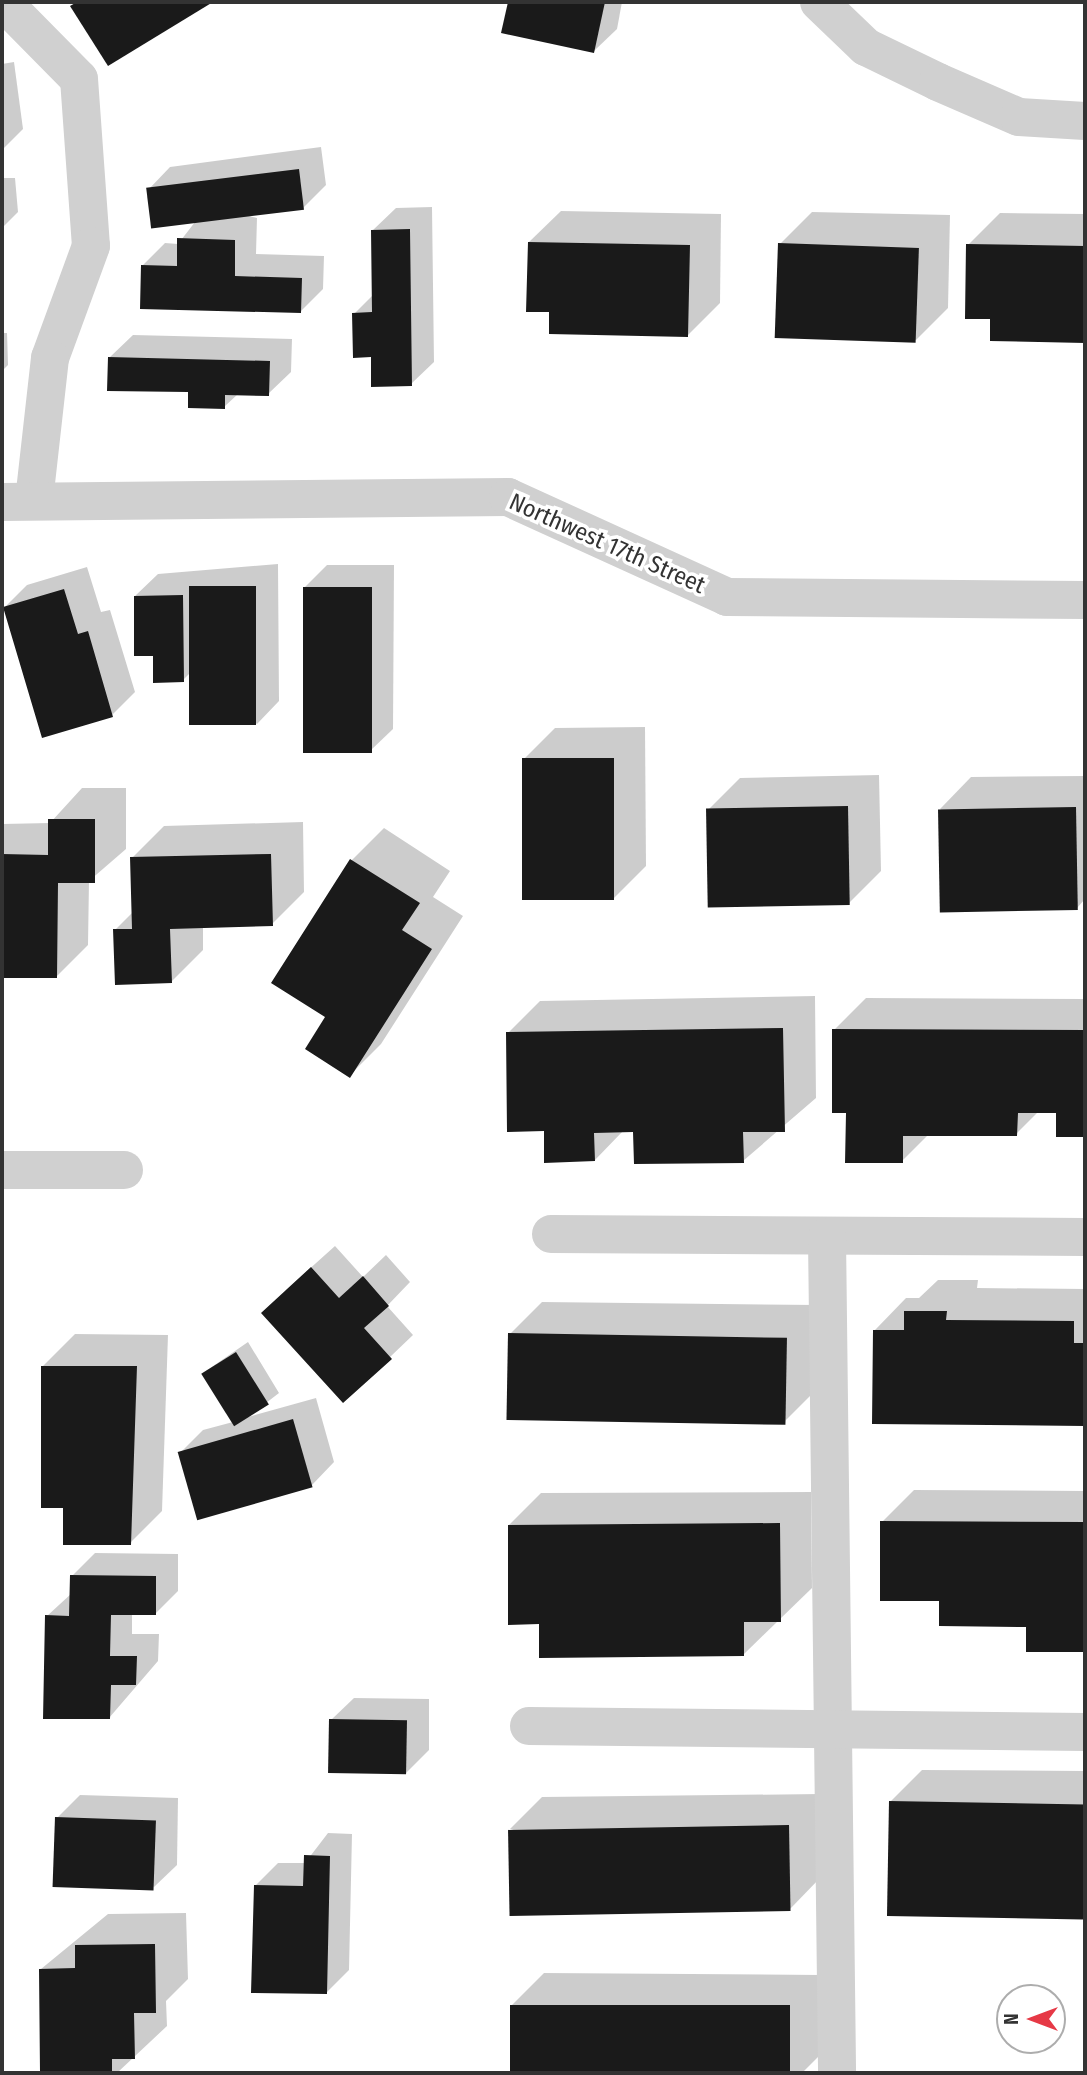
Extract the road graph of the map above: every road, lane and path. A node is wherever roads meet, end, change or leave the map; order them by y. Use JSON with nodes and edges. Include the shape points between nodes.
{"nodes":[{"id":1,"x":3,"y":2,"type":"edge"},
{"id":2,"x":819,"y":2,"type":"edge"},
{"id":3,"x":1085,"y":121,"type":"edge"},
{"id":4,"x":18,"y":501,"type":"edge"},
{"id":5,"x":1085,"y":600,"type":"edge"},
{"id":6,"x":2,"y":1170,"type":"edge"},
{"id":7,"x":124,"y":1170,"type":"dead end"},
{"id":8,"x":551,"y":1234,"type":"dead end"},
{"id":9,"x":827,"y":1237,"type":"junction"},
{"id":10,"x":1085,"y":1237,"type":"edge"},
{"id":11,"x":529,"y":1726,"type":"dead end"},
{"id":12,"x":1085,"y":1732,"type":"edge"},
{"id":13,"x":832,"y":1734,"type":"junction"},
{"id":14,"x":837,"y":2073,"type":"edge"}],
"edges":[{"from":1,"to":4,"type":"street","via":[[79,79],[91,246],[50,358]]},
{"from":2,"to":3,"type":"street","via":[[866,47],[938,82],[1019,117]]},
{"from":4,"to":5,"type":"street","name":"Northwest 17th Street","via":[[508,497],[727,597]]},
{"from":6,"to":7,"type":"street"},
{"from":8,"to":9,"type":"street"},
{"from":9,"to":10,"type":"street"},
{"from":9,"to":13,"type":"street"},
{"from":11,"to":13,"type":"street"},
{"from":12,"to":13,"type":"street"},
{"from":13,"to":14,"type":"street"}]}
